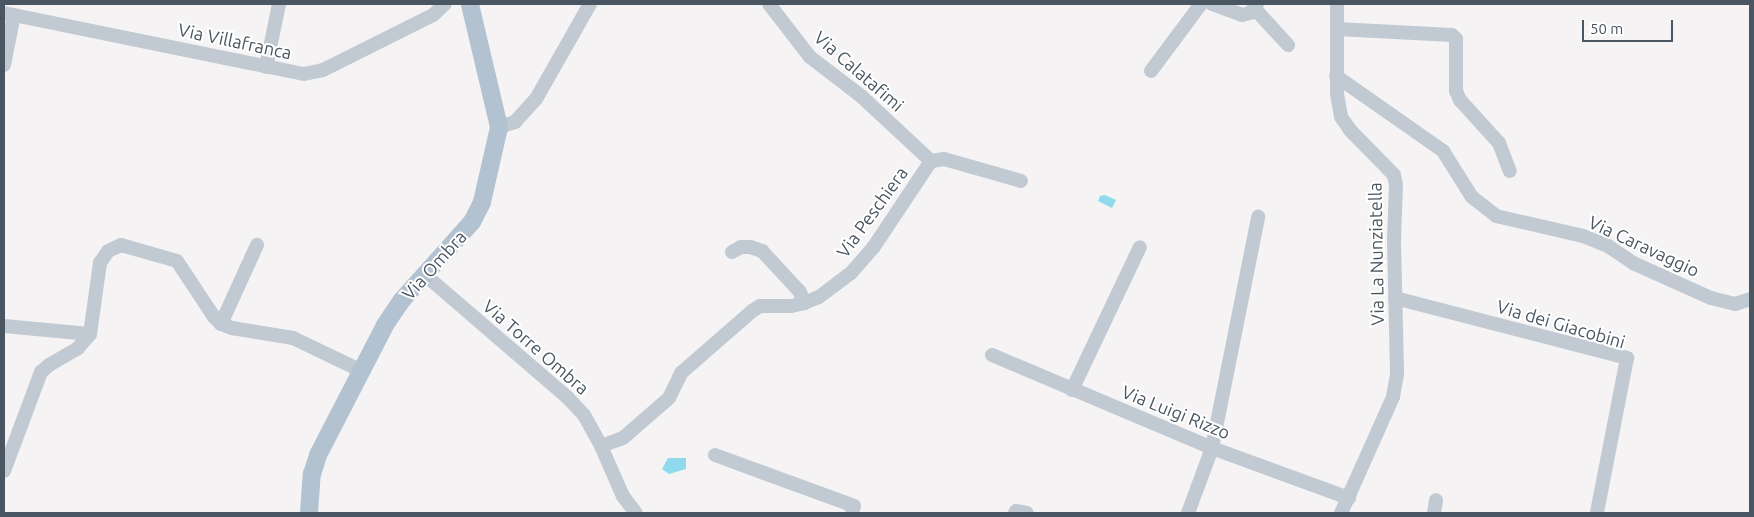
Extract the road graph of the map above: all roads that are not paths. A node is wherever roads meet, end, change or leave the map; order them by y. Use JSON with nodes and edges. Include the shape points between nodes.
{"nodes":[{"id":1,"x":279,"y":4,"type":"edge"},
{"id":2,"x":445,"y":4,"type":"edge"},
{"id":3,"x":470,"y":4,"type":"edge"},
{"id":4,"x":590,"y":4,"type":"edge"},
{"id":5,"x":769,"y":4,"type":"edge"},
{"id":6,"x":1201,"y":4,"type":"edge"},
{"id":7,"x":1212,"y":4,"type":"edge"},
{"id":8,"x":1337,"y":4,"type":"edge"},
{"id":9,"x":1256,"y":6,"type":"edge"},
{"id":10,"x":9,"y":14,"type":"edge"},
{"id":11,"x":1337,"y":29,"type":"junction"},
{"id":12,"x":1288,"y":45,"type":"dead end"},
{"id":13,"x":4,"y":64,"type":"edge"},
{"id":14,"x":266,"y":67,"type":"junction"},
{"id":15,"x":1152,"y":71,"type":"dead end"},
{"id":16,"x":1336,"y":76,"type":"junction"},
{"id":17,"x":499,"y":127,"type":"junction"},
{"id":18,"x":931,"y":161,"type":"junction"},
{"id":19,"x":1510,"y":172,"type":"dead end"},
{"id":20,"x":1021,"y":182,"type":"dead end"},
{"id":21,"x":1258,"y":217,"type":"dead end"},
{"id":22,"x":257,"y":245,"type":"dead end"},
{"id":23,"x":1140,"y":247,"type":"dead end"},
{"id":24,"x":732,"y":252,"type":"dead end"},
{"id":25,"x":424,"y":274,"type":"junction"},
{"id":26,"x":1395,"y":298,"type":"junction"},
{"id":27,"x":1750,"y":299,"type":"edge"},
{"id":28,"x":804,"y":303,"type":"junction"},
{"id":29,"x":222,"y":324,"type":"junction"},
{"id":30,"x":4,"y":326,"type":"edge"},
{"id":31,"x":90,"y":334,"type":"junction"},
{"id":32,"x":992,"y":355,"type":"dead end"},
{"id":33,"x":362,"y":371,"type":"junction"},
{"id":34,"x":1072,"y":390,"type":"junction"},
{"id":35,"x":601,"y":446,"type":"junction"},
{"id":36,"x":1212,"y":448,"type":"junction"},
{"id":37,"x":715,"y":455,"type":"dead end"},
{"id":38,"x":4,"y":471,"type":"edge"},
{"id":39,"x":1349,"y":498,"type":"junction"},
{"id":40,"x":1596,"y":512,"type":"dead end"},
{"id":41,"x":309,"y":513,"type":"edge"},
{"id":42,"x":636,"y":513,"type":"edge"},
{"id":43,"x":852,"y":513,"type":"edge"},
{"id":44,"x":1015,"y":513,"type":"edge"},
{"id":45,"x":1027,"y":513,"type":"edge"},
{"id":46,"x":1188,"y":513,"type":"edge"},
{"id":47,"x":1341,"y":513,"type":"edge"}],
"edges":[{"from":1,"to":14,"type":"street"},
{"from":2,"to":14,"type":"street","name":"Via Villafranca","via":[[433,15],[314,73]]},
{"from":3,"to":17,"type":"main road","name":"Via Ombra"},
{"from":4,"to":17,"type":"street","via":[[536,99],[515,122]]},
{"from":5,"to":18,"type":"street","name":"Via Calatafimi","via":[[810,57],[861,96]]},
{"from":6,"to":15,"type":"street"},
{"from":7,"to":9,"type":"street","via":[[1242,16],[1250,14]]},
{"from":8,"to":11,"type":"street","name":"Via La Nunziatella"},
{"from":9,"to":12,"type":"street"},
{"from":10,"to":13,"type":"street"},
{"from":10,"to":14,"type":"street","name":"Via Villafranca"},
{"from":11,"to":16,"type":"street","name":"Via La Nunziatella"},
{"from":11,"to":19,"type":"street","via":[[1452,35],[1456,39],[1456,91],[1460,100],[1499,143]]},
{"from":16,"to":26,"type":"street","name":"Via La Nunziatella","via":[[1344,122],[1394,175]]},
{"from":16,"to":27,"type":"street","name":"Via Caravaggio","via":[[1443,151],[1472,197],[1496,216],[1583,236],[1608,246],[1632,263],[1711,298],[1735,304]]},
{"from":17,"to":25,"type":"main road","name":"Via Ombra","via":[[478,212]]},
{"from":18,"to":20,"type":"street","via":[[944,159]]},
{"from":18,"to":28,"type":"street","name":"Via Peschiera","via":[[873,248],[851,273],[819,297]]},
{"from":21,"to":36,"type":"street"},
{"from":22,"to":29,"type":"street"},
{"from":23,"to":34,"type":"street"},
{"from":24,"to":28,"type":"street","via":[[741,247],[762,251],[800,292]]},
{"from":25,"to":33,"type":"main road","name":"Via Ombra","via":[[392,313]]},
{"from":25,"to":35,"type":"street","name":"Via Torre Ombra","via":[[568,398],[584,415]]},
{"from":26,"to":39,"type":"street","name":"Via La Nunziatella","via":[[1397,374],[1392,397]]},
{"from":26,"to":40,"type":"street","name":"Via dei Giacobini","via":[[1627,358]]},
{"from":28,"to":35,"type":"street","name":"Via Peschiera","via":[[760,306],[752,311],[681,373],[669,398],[623,438]]},
{"from":29,"to":31,"type":"street","via":[[177,261],[121,245],[108,251],[100,263]]},
{"from":29,"to":33,"type":"street","via":[[292,338]]},
{"from":30,"to":31,"type":"street"},
{"from":31,"to":38,"type":"street","via":[[78,348],[40,372]]},
{"from":32,"to":34,"type":"street","name":"Via Luigi Rizzo"},
{"from":33,"to":41,"type":"main road","name":"Via Ombra","via":[[318,455],[312,474]]},
{"from":34,"to":36,"type":"street","name":"Via Luigi Rizzo"},
{"from":35,"to":42,"type":"street","name":"Via Torre Ombra","via":[[622,496]]},
{"from":36,"to":39,"type":"street","name":"Via Luigi Rizzo"},
{"from":36,"to":46,"type":"street"},
{"from":37,"to":43,"type":"street","via":[[854,506]]},
{"from":39,"to":47,"type":"street","name":"Via La Nunziatella"},
{"from":44,"to":45,"type":"street"}]}
